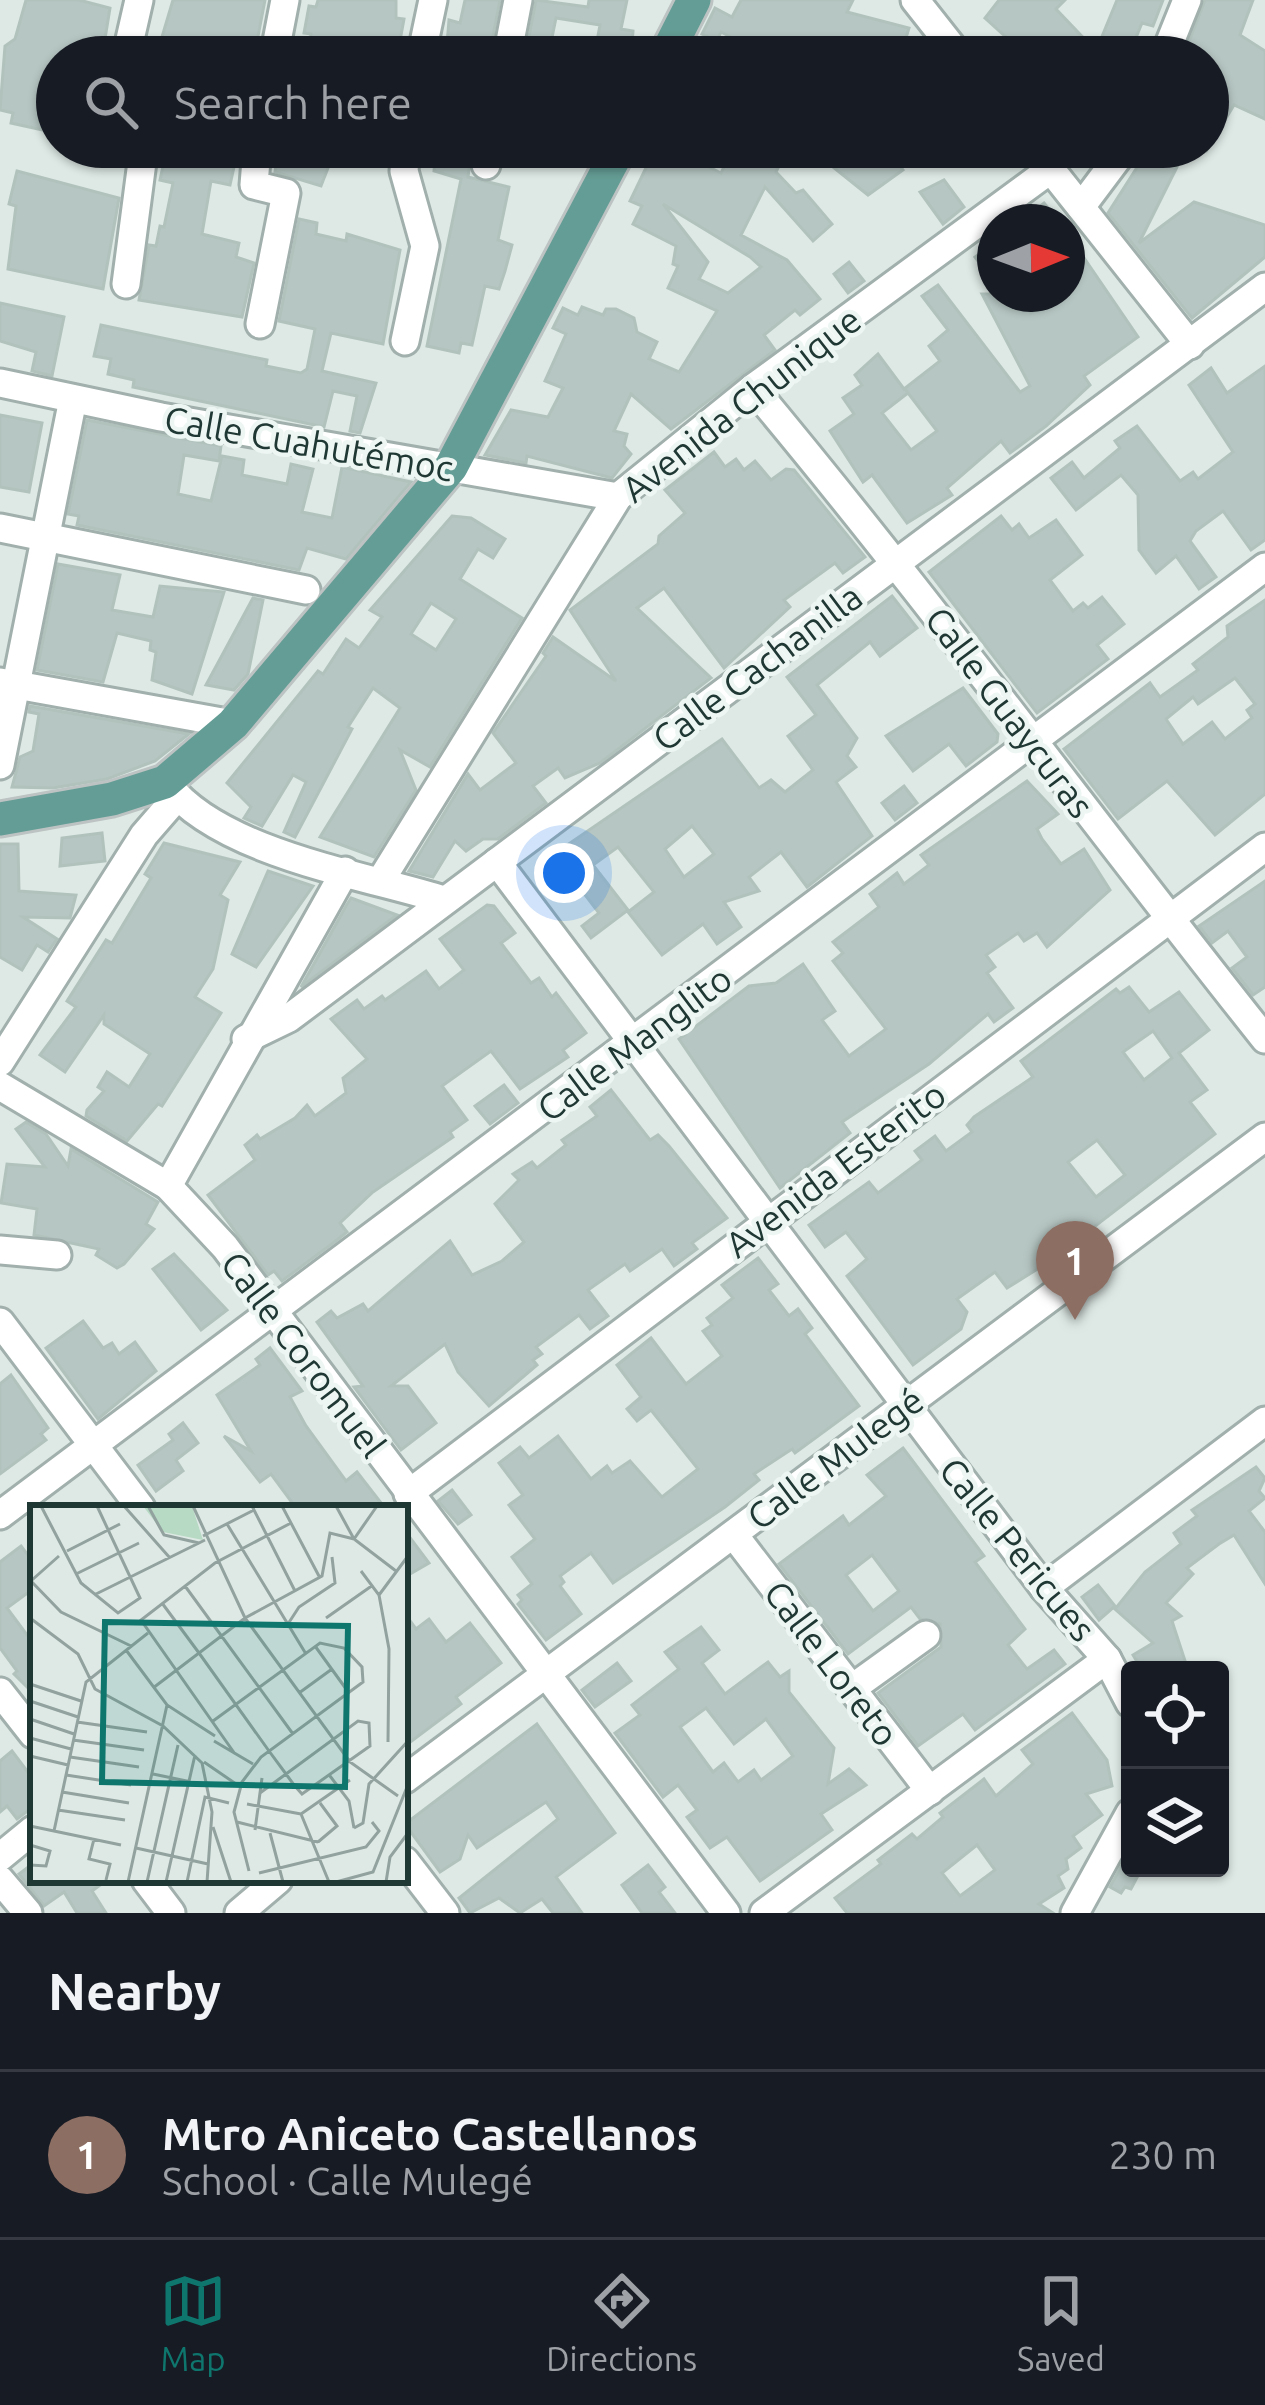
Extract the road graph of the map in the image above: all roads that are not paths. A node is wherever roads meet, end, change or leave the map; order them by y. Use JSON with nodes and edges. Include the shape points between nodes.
{"nodes":[{"id":1,"x":139,"y":0,"type":"edge"},
{"id":2,"x":285,"y":0,"type":"edge"},
{"id":3,"x":433,"y":0,"type":"edge"},
{"id":4,"x":518,"y":0,"type":"edge"},
{"id":5,"x":694,"y":0,"type":"edge"},
{"id":6,"x":915,"y":0,"type":"edge"},
{"id":7,"x":1187,"y":0,"type":"edge"},
{"id":8,"x":131,"y":36,"type":"edge"},
{"id":9,"x":278,"y":36,"type":"edge"},
{"id":10,"x":425,"y":36,"type":"edge"},
{"id":11,"x":511,"y":36,"type":"edge"},
{"id":12,"x":676,"y":36,"type":"edge"},
{"id":13,"x":943,"y":36,"type":"edge"},
{"id":14,"x":1172,"y":36,"type":"edge"},
{"id":15,"x":141,"y":168,"type":"edge"},
{"id":16,"x":255,"y":168,"type":"edge"},
{"id":17,"x":404,"y":168,"type":"edge"},
{"id":18,"x":609,"y":168,"type":"edge"},
{"id":19,"x":1111,"y":168,"type":"edge"},
{"id":20,"x":1051,"y":170,"type":"joint"},
{"id":21,"x":1079,"y":204,"type":"edge"},
{"id":22,"x":1084,"y":204,"type":"edge"},
{"id":23,"x":1085,"y":211,"type":"edge"},
{"id":24,"x":126,"y":284,"type":"dead end"},
{"id":25,"x":1265,"y":287,"type":"edge"},
{"id":26,"x":260,"y":324,"type":"dead end"},
{"id":27,"x":405,"y":341,"type":"dead end"},
{"id":28,"x":1190,"y":345,"type":"junction"},
{"id":29,"x":0,"y":383,"type":"edge"},
{"id":30,"x":753,"y":388,"type":"junction"},
{"id":31,"x":73,"y":399,"type":"junction"},
{"id":32,"x":451,"y":467,"type":"junction"},
{"id":33,"x":618,"y":497,"type":"junction"},
{"id":34,"x":0,"y":528,"type":"edge"},
{"id":35,"x":44,"y":536,"type":"junction"},
{"id":36,"x":898,"y":561,"type":"junction"},
{"id":37,"x":1265,"y":567,"type":"edge"},
{"id":38,"x":306,"y":590,"type":"dead end"},
{"id":39,"x":7,"y":683,"type":"edge"},
{"id":40,"x":233,"y":724,"type":"junction"},
{"id":41,"x":1033,"y":745,"type":"junction"},
{"id":42,"x":0,"y":765,"type":"edge"},
{"id":43,"x":171,"y":789,"type":"junction"},
{"id":44,"x":0,"y":818,"type":"edge"},
{"id":45,"x":1265,"y":847,"type":"edge"},
{"id":46,"x":497,"y":862,"type":"junction"},
{"id":47,"x":345,"y":871,"type":"junction"},
{"id":48,"x":381,"y":880,"type":"junction"},
{"id":49,"x":444,"y":900,"type":"junction"},
{"id":50,"x":1169,"y":920,"type":"junction"},
{"id":51,"x":246,"y":1039,"type":"junction"},
{"id":52,"x":1265,"y":1039,"type":"edge"},
{"id":53,"x":631,"y":1045,"type":"junction"},
{"id":54,"x":0,"y":1062,"type":"edge"},
{"id":55,"x":0,"y":1086,"type":"edge"},
{"id":56,"x":1265,"y":1137,"type":"edge"},
{"id":57,"x":168,"y":1186,"type":"junction"},
{"id":58,"x":766,"y":1219,"type":"junction"},
{"id":59,"x":0,"y":1250,"type":"edge"},
{"id":60,"x":57,"y":1255,"type":"dead end"},
{"id":61,"x":275,"y":1312,"type":"junction"},
{"id":62,"x":0,"y":1322,"type":"edge"},
{"id":63,"x":905,"y":1405,"type":"junction"},
{"id":64,"x":1262,"y":1428,"type":"edge"},
{"id":65,"x":94,"y":1444,"type":"junction"},
{"id":66,"x":408,"y":1494,"type":"junction"},
{"id":67,"x":139,"y":1505,"type":"edge"},
{"id":68,"x":0,"y":1515,"type":"edge"},
{"id":69,"x":734,"y":1535,"type":"junction"},
{"id":70,"x":1044,"y":1588,"type":"junction"},
{"id":71,"x":926,"y":1635,"type":"dead end"},
{"id":72,"x":1107,"y":1659,"type":"junction"},
{"id":73,"x":545,"y":1678,"type":"junction"},
{"id":74,"x":1121,"y":1686,"type":"edge"},
{"id":75,"x":851,"y":1689,"type":"junction"},
{"id":76,"x":0,"y":1692,"type":"edge"},
{"id":77,"x":30,"y":1730,"type":"edge"},
{"id":78,"x":408,"y":1777,"type":"edge"},
{"id":79,"x":930,"y":1792,"type":"junction"},
{"id":80,"x":1121,"y":1829,"type":"edge"},
{"id":81,"x":30,"y":1832,"type":"edge"},
{"id":82,"x":0,"y":1856,"type":"edge"},
{"id":83,"x":408,"y":1865,"type":"edge"},
{"id":84,"x":0,"y":1880,"type":"edge"},
{"id":85,"x":148,"y":1883,"type":"edge"},
{"id":86,"x":274,"y":1883,"type":"edge"},
{"id":87,"x":28,"y":1913,"type":"edge"},
{"id":88,"x":171,"y":1913,"type":"edge"},
{"id":89,"x":239,"y":1913,"type":"edge"},
{"id":90,"x":445,"y":1913,"type":"edge"},
{"id":91,"x":726,"y":1913,"type":"edge"},
{"id":92,"x":764,"y":1913,"type":"edge"},
{"id":93,"x":1075,"y":1913,"type":"edge"}],
"edges":[{"from":1,"to":8,"type":"street"},
{"from":2,"to":9,"type":"street"},
{"from":3,"to":10,"type":"street"},
{"from":4,"to":11,"type":"street"},
{"from":5,"to":12,"type":"main road"},
{"from":6,"to":13,"type":"street"},
{"from":7,"to":14,"type":"street"},
{"from":15,"to":24,"type":"street"},
{"from":16,"to":26,"type":"street","via":[[254,185],[286,193]]},
{"from":17,"to":27,"type":"street","via":[[425,246]]},
{"from":18,"to":32,"type":"main road"},
{"from":19,"to":22,"type":"street"},
{"from":20,"to":21,"type":"street"},
{"from":20,"to":30,"type":"street","name":"Avenida Chunique"},
{"from":23,"to":28,"type":"street"},
{"from":25,"to":28,"type":"street","name":"Calle Cachanilla"},
{"from":28,"to":36,"type":"street","name":"Calle Cachanilla"},
{"from":29,"to":31,"type":"street","name":"Calle Cuahutémoc"},
{"from":30,"to":33,"type":"street","name":"Avenida Chunique"},
{"from":30,"to":36,"type":"street","name":"Calle Guaycuras"},
{"from":31,"to":32,"type":"street","name":"Calle Cuahutémoc"},
{"from":31,"to":35,"type":"street"},
{"from":32,"to":33,"type":"street","name":"Calle Cuahutémoc"},
{"from":32,"to":40,"type":"main road"},
{"from":33,"to":48,"type":"street","name":"Avenida Chunique"},
{"from":34,"to":35,"type":"street"},
{"from":35,"to":38,"type":"street"},
{"from":35,"to":39,"type":"street"},
{"from":36,"to":41,"type":"street","name":"Calle Guaycuras"},
{"from":36,"to":46,"type":"street","name":"Calle Cachanilla"},
{"from":37,"to":41,"type":"street","name":"Calle Manglito"},
{"from":39,"to":40,"type":"street"},
{"from":39,"to":42,"type":"street"},
{"from":40,"to":43,"type":"main road"},
{"from":41,"to":50,"type":"street","name":"Calle Guaycuras"},
{"from":41,"to":53,"type":"street","name":"Calle Manglito"},
{"from":43,"to":44,"type":"main road"},
{"from":43,"to":47,"type":"street","via":[[243,837]]},
{"from":43,"to":54,"type":"street"},
{"from":45,"to":50,"type":"street","name":"Avenida Esterito"},
{"from":46,"to":49,"type":"street","name":"Calle Cachanilla"},
{"from":46,"to":53,"type":"street","name":"Calle Pericues"},
{"from":47,"to":48,"type":"street"},
{"from":47,"to":51,"type":"street"},
{"from":48,"to":49,"type":"street"},
{"from":49,"to":51,"type":"street","name":"Calle Cachanilla","via":[[290,1018]]},
{"from":50,"to":52,"type":"street","name":"Calle Guaycuras"},
{"from":50,"to":58,"type":"street","name":"Avenida Esterito"},
{"from":51,"to":57,"type":"street"},
{"from":53,"to":58,"type":"street","name":"Calle Pericues"},
{"from":53,"to":61,"type":"street","name":"Calle Manglito"},
{"from":55,"to":57,"type":"street","name":"Calle Coromuel"},
{"from":56,"to":63,"type":"street","name":"Calle Mulegé"},
{"from":57,"to":61,"type":"street","name":"Calle Coromuel"},
{"from":58,"to":63,"type":"street","name":"Calle Pericues"},
{"from":58,"to":66,"type":"street","name":"Avenida Esterito"},
{"from":59,"to":60,"type":"street"},
{"from":61,"to":65,"type":"street","name":"Calle Manglito"},
{"from":61,"to":66,"type":"street","name":"Calle Coromuel"},
{"from":62,"to":65,"type":"street"},
{"from":63,"to":69,"type":"street","name":"Calle Mulegé"},
{"from":63,"to":70,"type":"street","name":"Calle Pericues"},
{"from":64,"to":70,"type":"street"},
{"from":65,"to":67,"type":"street"},
{"from":65,"to":68,"type":"street","name":"Calle Manglito"},
{"from":66,"to":73,"type":"street","name":"Calle Coromuel"},
{"from":69,"to":73,"type":"street","name":"Calle Mulegé"},
{"from":69,"to":75,"type":"street","name":"Calle Loreto"},
{"from":70,"to":72,"type":"street","name":"Calle Pericues"},
{"from":71,"to":75,"type":"street"},
{"from":72,"to":74,"type":"street","name":"Calle Pericues"},
{"from":72,"to":79,"type":"street"},
{"from":73,"to":78,"type":"street","name":"Calle Mulegé"},
{"from":73,"to":91,"type":"street","name":"Calle Coromuel"},
{"from":75,"to":79,"type":"street","name":"Calle Loreto"},
{"from":76,"to":77,"type":"street"},
{"from":79,"to":92,"type":"street"},
{"from":80,"to":93,"type":"street"},
{"from":81,"to":82,"type":"street"},
{"from":83,"to":90,"type":"street"},
{"from":84,"to":87,"type":"street"},
{"from":85,"to":88,"type":"street"},
{"from":86,"to":89,"type":"street"}]}
